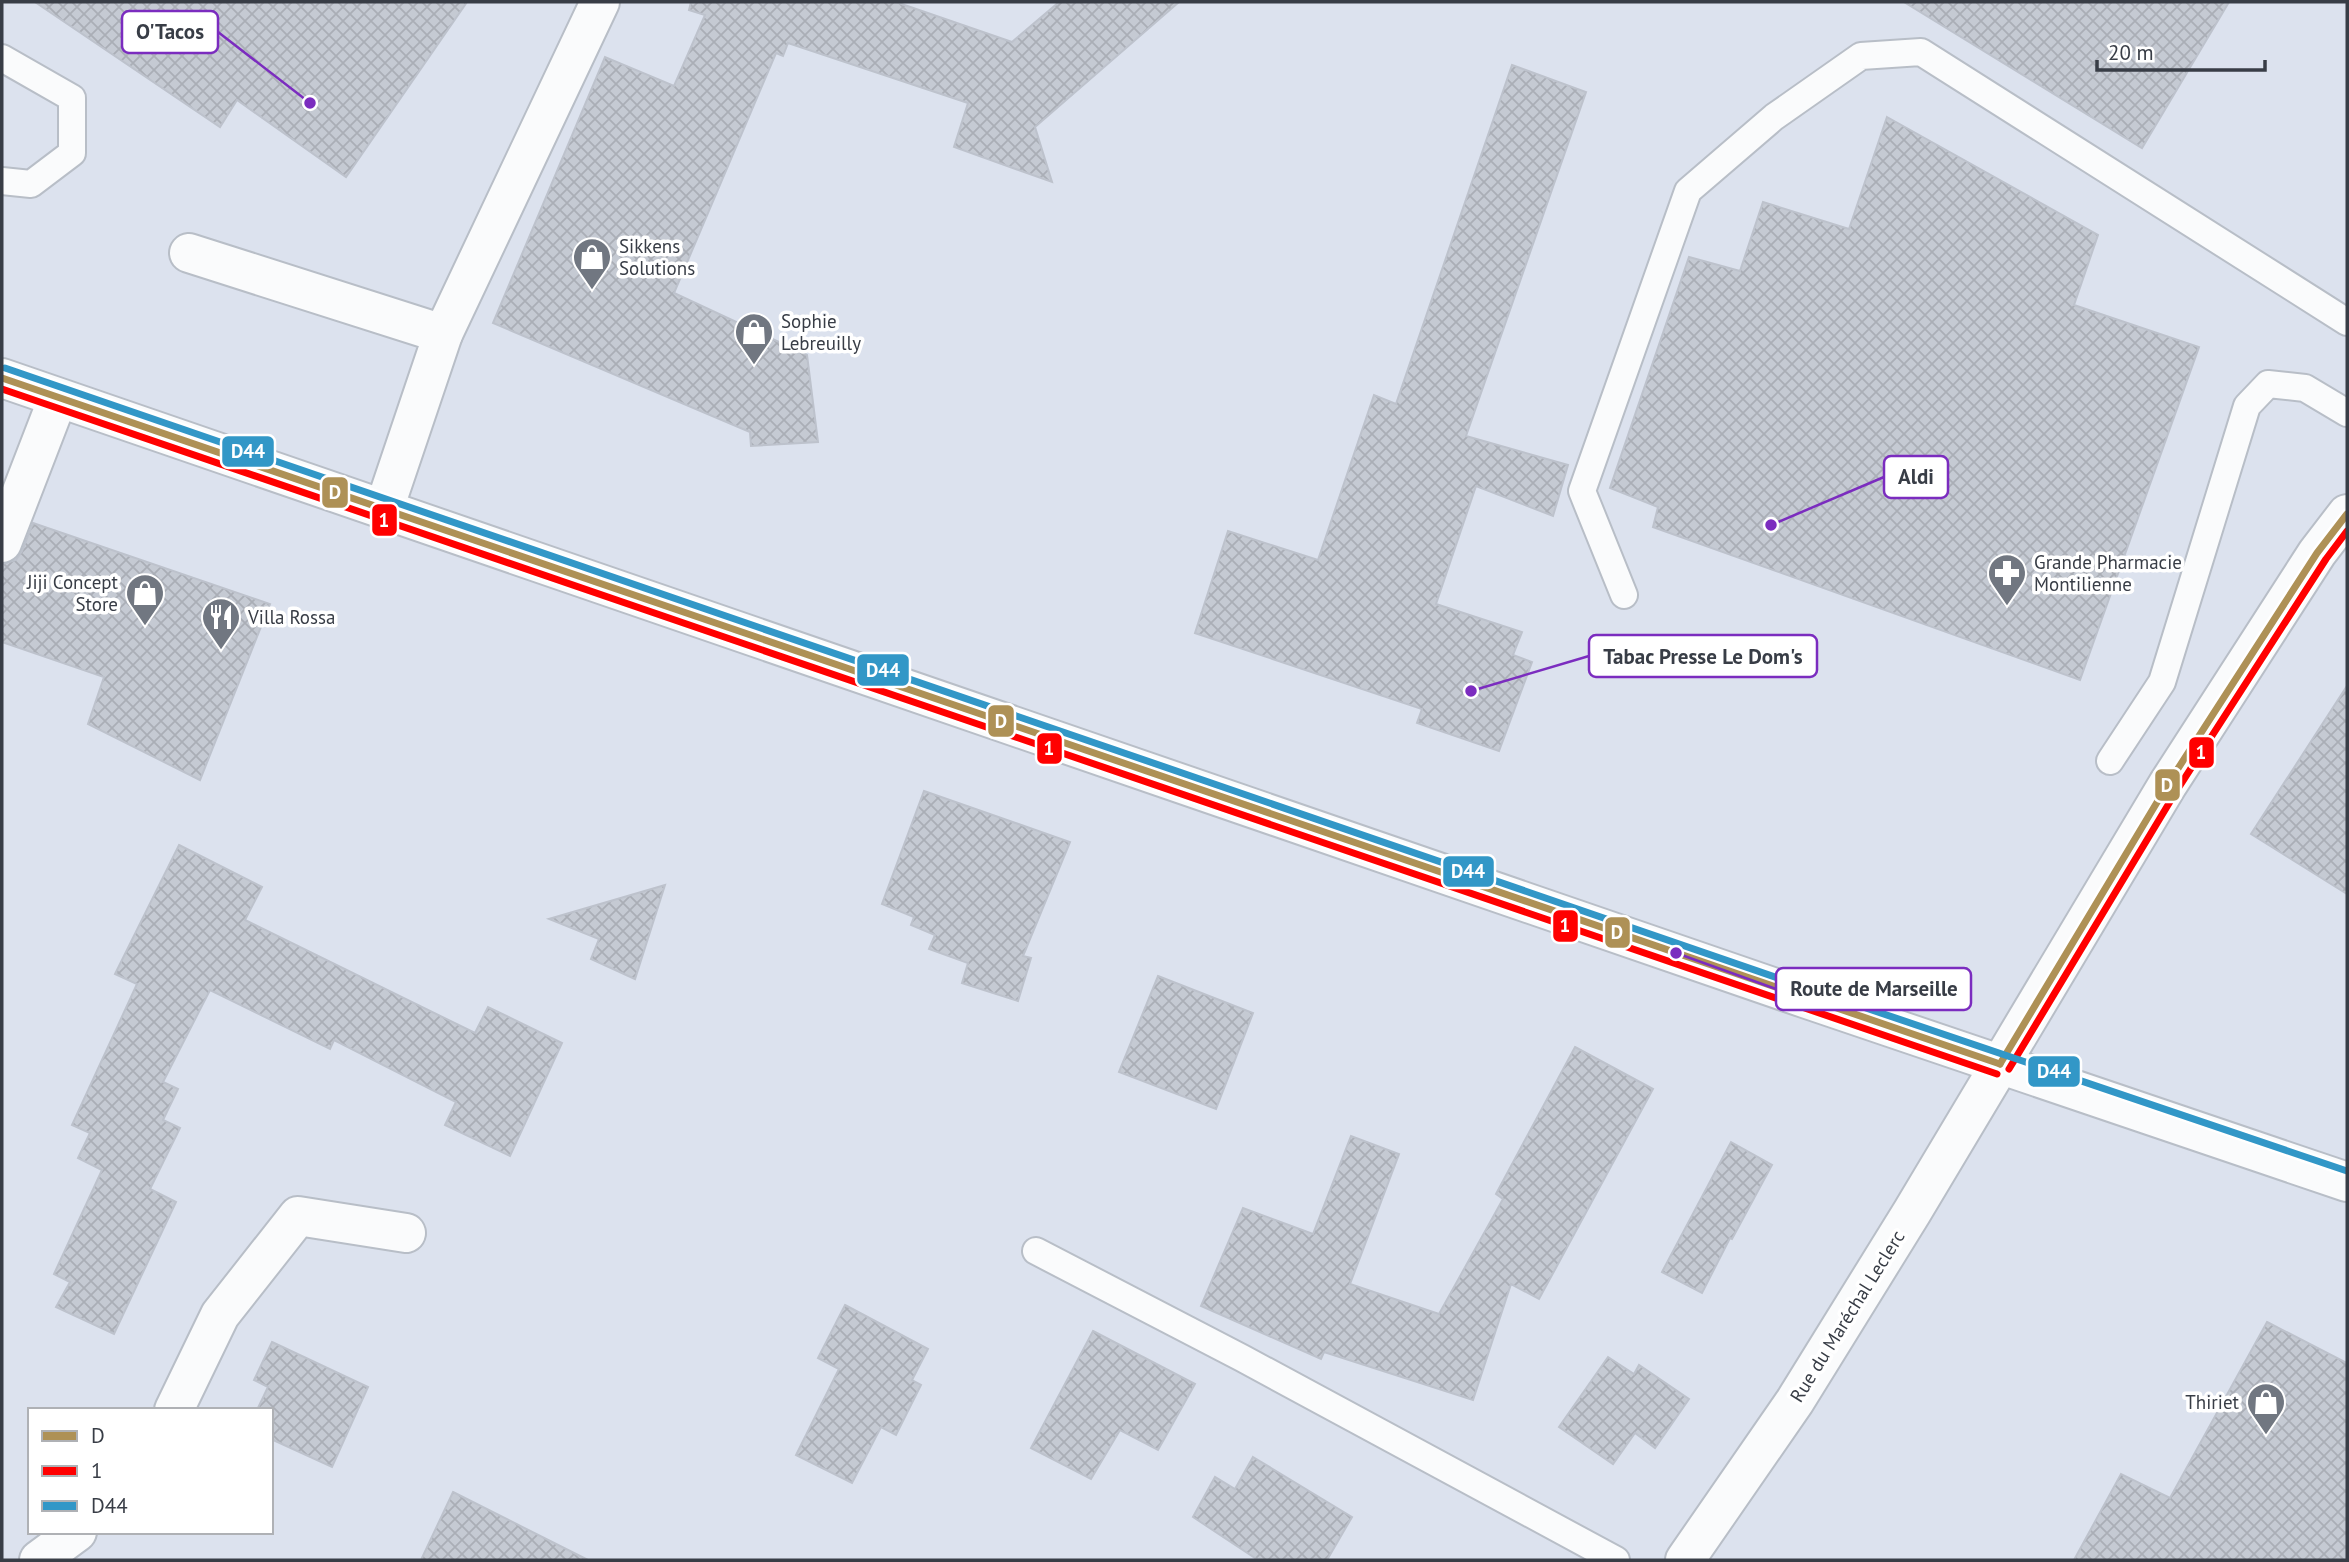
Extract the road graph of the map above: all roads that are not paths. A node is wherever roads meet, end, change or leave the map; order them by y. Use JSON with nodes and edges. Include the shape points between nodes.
{"nodes":[{"id":1,"x":600,"y":2,"type":"edge"},
{"id":2,"x":2,"y":58,"type":"edge"},
{"id":3,"x":2,"y":181,"type":"edge"},
{"id":4,"x":189,"y":253,"type":"dead end"},
{"id":5,"x":2347,"y":322,"type":"edge"},
{"id":6,"x":443,"y":334,"type":"junction"},
{"id":7,"x":2,"y":378,"type":"edge"},
{"id":8,"x":58,"y":398,"type":"junction"},
{"id":9,"x":2347,"y":413,"type":"edge"},
{"id":10,"x":384,"y":509,"type":"junction"},
{"id":11,"x":2347,"y":513,"type":"edge"},
{"id":12,"x":2,"y":543,"type":"edge"},
{"id":13,"x":1624,"y":595,"type":"dead end"},
{"id":14,"x":2110,"y":761,"type":"dead end"},
{"id":15,"x":2000,"y":1064,"type":"junction"},
{"id":16,"x":2347,"y":1182,"type":"edge"},
{"id":17,"x":406,"y":1233,"type":"dead end"},
{"id":18,"x":1036,"y":1251,"type":"dead end"},
{"id":19,"x":175,"y":1408,"type":"edge"},
{"id":20,"x":73,"y":1534,"type":"edge"},
{"id":21,"x":39,"y":1560,"type":"edge"},
{"id":22,"x":1615,"y":1560,"type":"edge"},
{"id":23,"x":1685,"y":1560,"type":"edge"}],
"edges":[{"from":1,"to":6,"type":"main road"},
{"from":2,"to":3,"type":"lane","via":[[72,98],[72,153],[31,184]]},
{"from":4,"to":6,"type":"main road"},
{"from":5,"to":13,"type":"lane","via":[[1921,52],[1861,56],[1774,117],[1688,191],[1581,491]]},
{"from":6,"to":10,"type":"main road"},
{"from":7,"to":8,"type":"main road"},
{"from":8,"to":10,"type":"main road"},
{"from":8,"to":12,"type":"main road"},
{"from":9,"to":14,"type":"lane","via":[[2305,388],[2268,384],[2247,406],[2162,682]]},
{"from":10,"to":15,"type":"main road"},
{"from":11,"to":15,"type":"main road","name":"Rue du Maréchal Leclerc","via":[[2168,783]]},
{"from":15,"to":16,"type":"main road"},
{"from":15,"to":23,"type":"main road","name":"Rue du Maréchal Leclerc","via":[[1795,1401]]},
{"from":17,"to":19,"type":"main road","via":[[298,1216],[220,1315]]},
{"from":18,"to":22,"type":"lane"},
{"from":20,"to":21,"type":"main road"}]}
